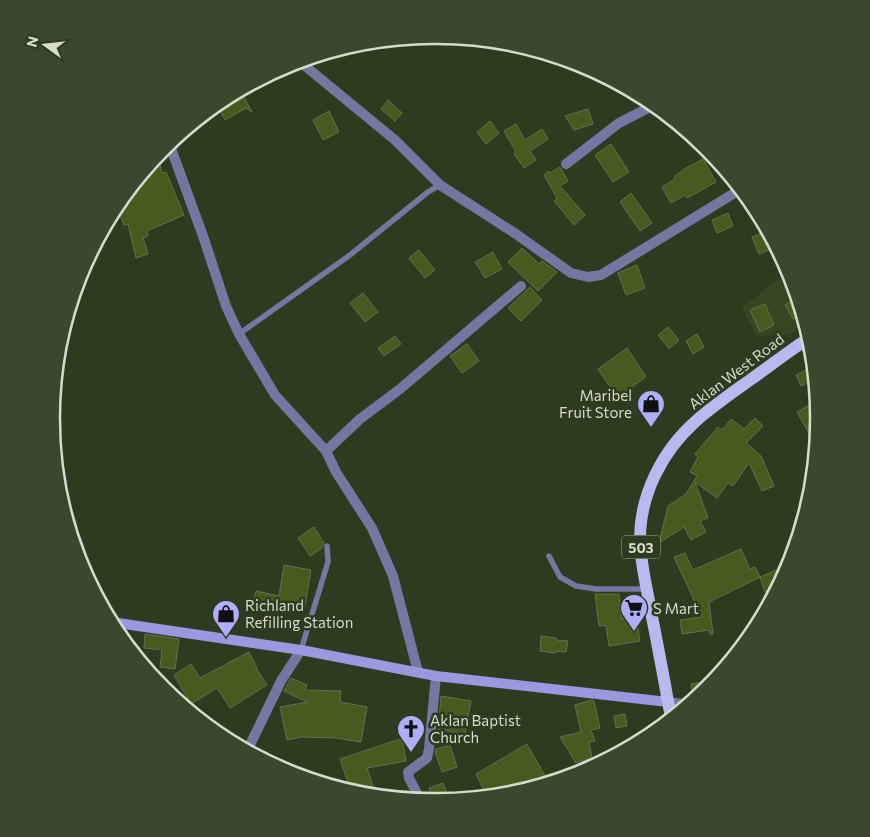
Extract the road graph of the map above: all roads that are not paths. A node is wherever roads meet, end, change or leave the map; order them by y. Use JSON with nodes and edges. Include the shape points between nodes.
{"nodes":[{"id":1,"x":307,"y":67,"type":"edge"},
{"id":2,"x":646,"y":109,"type":"edge"},
{"id":3,"x":172,"y":152,"type":"edge"},
{"id":4,"x":566,"y":164,"type":"dead end"},
{"id":5,"x":440,"y":185,"type":"junction"},
{"id":6,"x":734,"y":193,"type":"edge"},
{"id":7,"x":521,"y":286,"type":"dead end"},
{"id":8,"x":239,"y":334,"type":"junction"},
{"id":9,"x":802,"y":343,"type":"edge"},
{"id":10,"x":326,"y":451,"type":"junction"},
{"id":11,"x":327,"y":546,"type":"dead end"},
{"id":12,"x":549,"y":556,"type":"dead end"},
{"id":13,"x":647,"y":588,"type":"junction"},
{"id":14,"x":121,"y":623,"type":"edge"},
{"id":15,"x":301,"y":650,"type":"junction"},
{"id":16,"x":418,"y":672,"type":"junction"},
{"id":17,"x":436,"y":676,"type":"junction"},
{"id":18,"x":668,"y":702,"type":"junction"},
{"id":19,"x":678,"y":703,"type":"edge"},
{"id":20,"x":670,"y":710,"type":"edge"},
{"id":21,"x":250,"y":744,"type":"edge"},
{"id":22,"x":416,"y":792,"type":"edge"}],
"edges":[{"from":1,"to":5,"type":"street","via":[[396,140]]},
{"from":2,"to":4,"type":"street","via":[[619,124]]},
{"from":3,"to":8,"type":"street","via":[[226,306]]},
{"from":5,"to":6,"type":"street","via":[[571,273],[588,278],[601,275]]},
{"from":5,"to":8,"type":"lane","via":[[350,255]]},
{"from":7,"to":10,"type":"street"},
{"from":8,"to":10,"type":"street","via":[[275,395]]},
{"from":9,"to":13,"type":"main road","name":"Aklan West Road","number":"503","via":[[695,422],[657,471],[646,496],[640,542]]},
{"from":10,"to":16,"type":"street","via":[[372,528],[393,576]]},
{"from":11,"to":15,"type":"lane","via":[[328,562]]},
{"from":12,"to":13,"type":"lane","via":[[560,577],[576,586]]},
{"from":13,"to":18,"type":"main road","name":"Aklan West Road","number":"503"},
{"from":14,"to":15,"type":"street"},
{"from":15,"to":16,"type":"street"},
{"from":15,"to":21,"type":"street","via":[[281,681]]},
{"from":16,"to":17,"type":"street"},
{"from":17,"to":18,"type":"street"},
{"from":17,"to":22,"type":"street","via":[[427,758],[408,772]]},
{"from":18,"to":19,"type":"street"},
{"from":18,"to":20,"type":"main road","name":"Aklan West Road","number":"503"}]}
